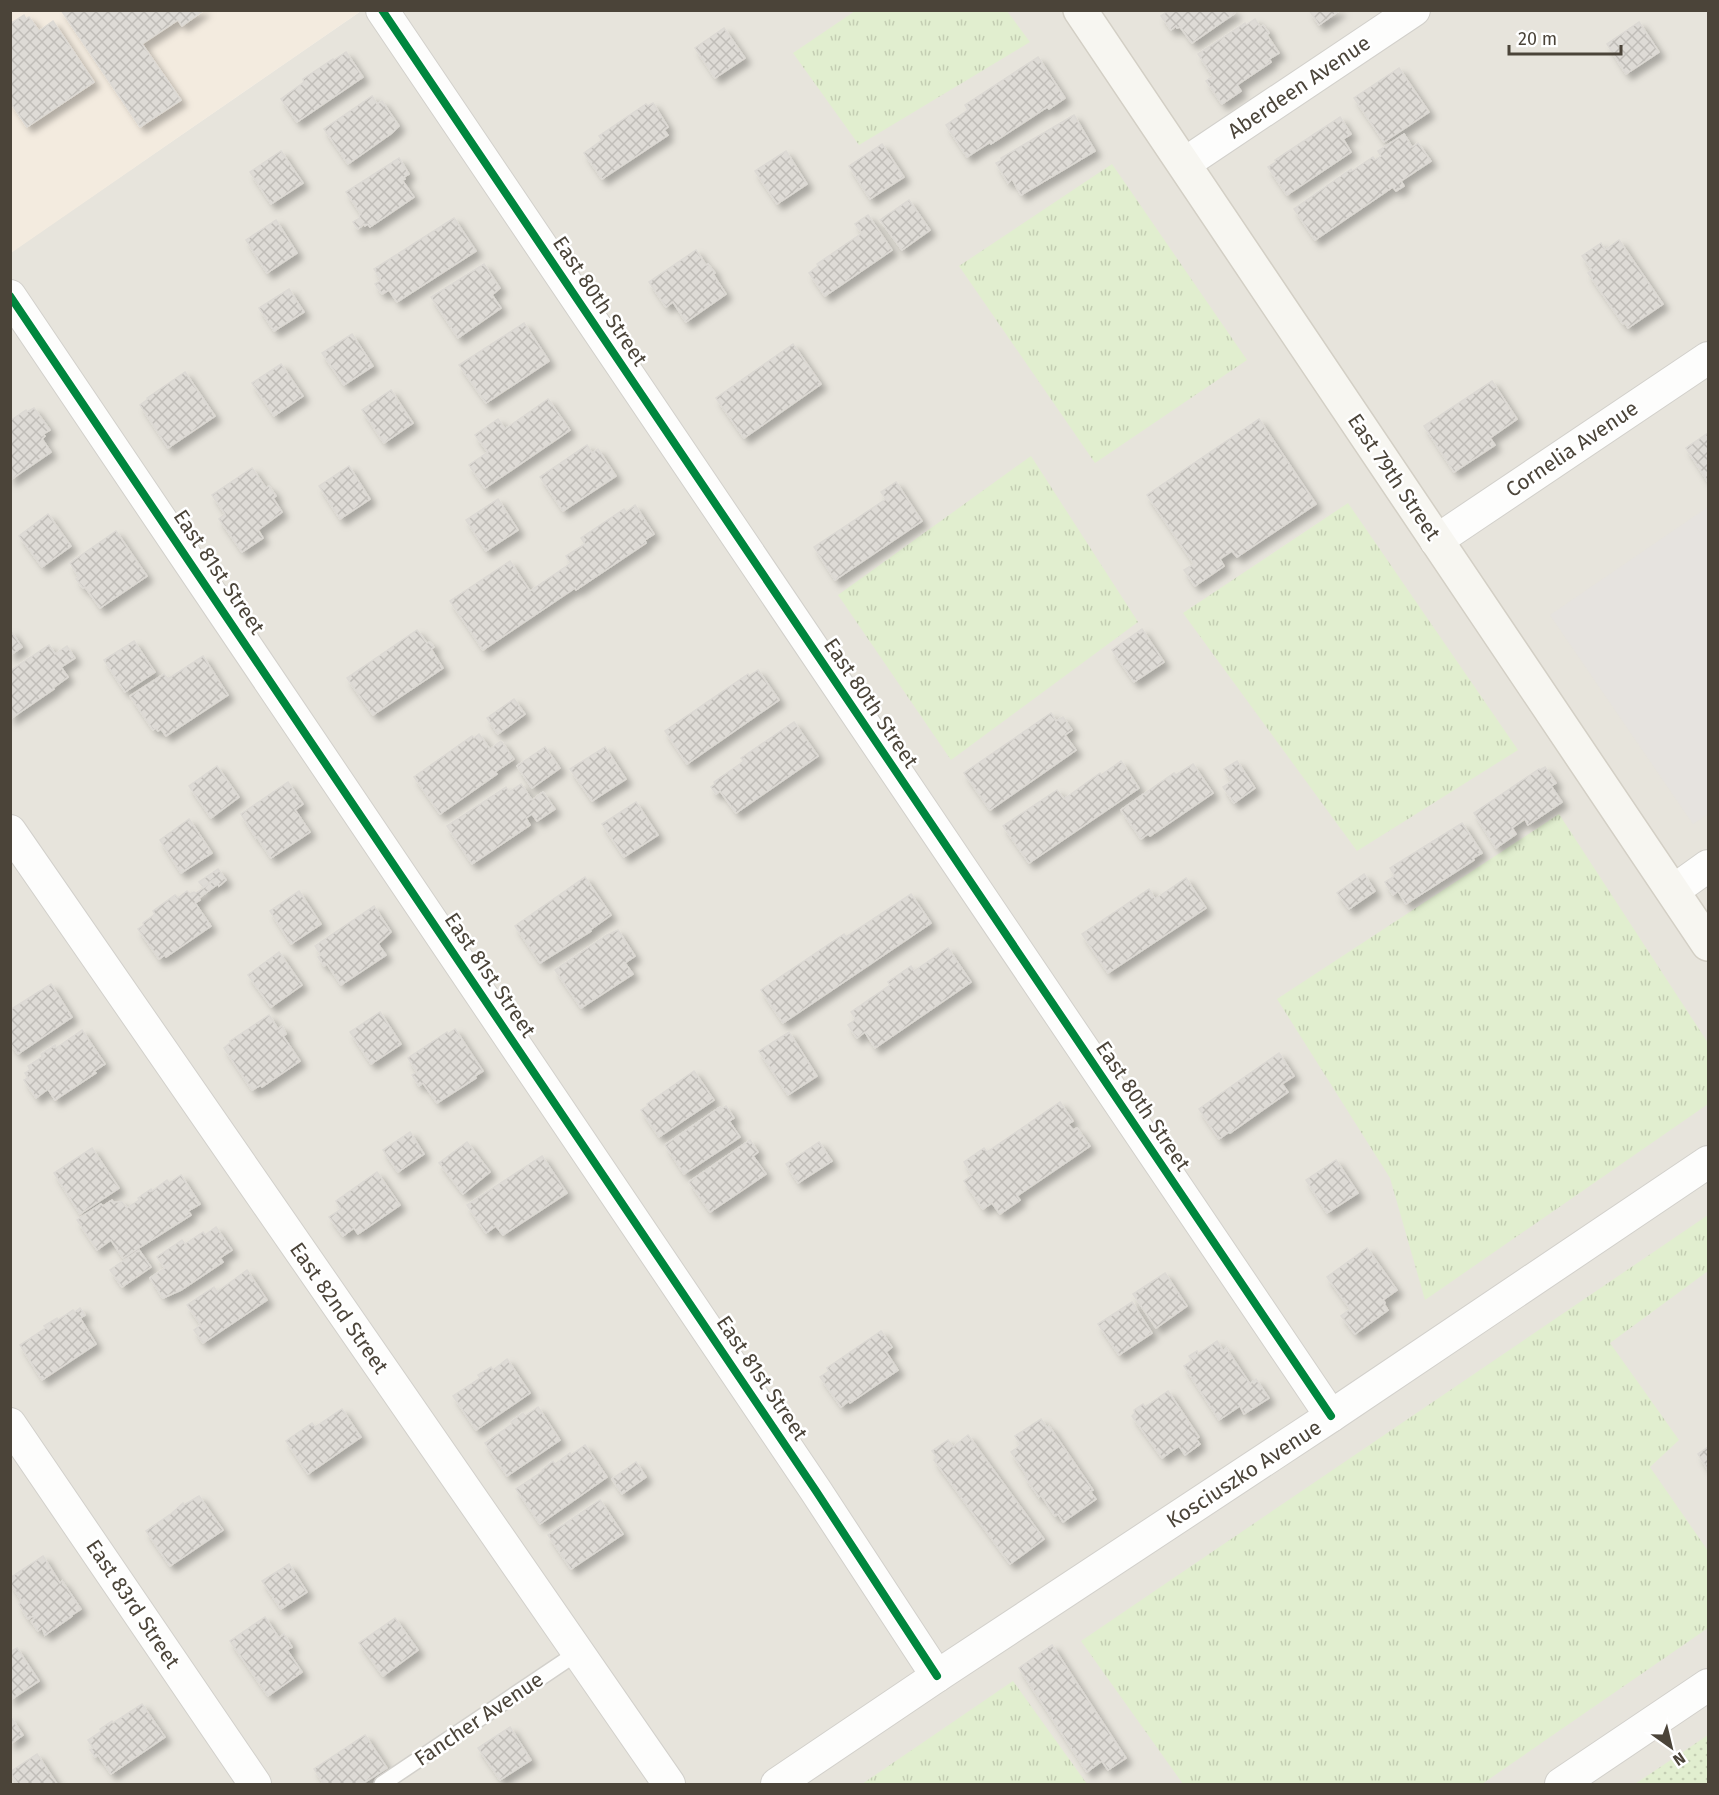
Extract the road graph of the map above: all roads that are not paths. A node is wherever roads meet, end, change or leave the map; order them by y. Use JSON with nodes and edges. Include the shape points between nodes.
{"nodes":[{"id":1,"x":382,"y":10,"type":"edge"},
{"id":2,"x":1080,"y":10,"type":"edge"},
{"id":3,"x":1414,"y":10,"type":"edge"},
{"id":4,"x":1184,"y":164,"type":"junction"},
{"id":5,"x":10,"y":296,"type":"edge"},
{"id":6,"x":1708,"y":358,"type":"edge"},
{"id":7,"x":1436,"y":541,"type":"junction"},
{"id":8,"x":10,"y":831,"type":"edge"},
{"id":9,"x":1708,"y":866,"type":"edge"},
{"id":10,"x":1673,"y":891,"type":"junction"},
{"id":11,"x":1708,"y":944,"type":"edge"},
{"id":12,"x":1708,"y":1162,"type":"edge"},
{"id":13,"x":1330,"y":1416,"type":"junction"},
{"id":14,"x":10,"y":1424,"type":"edge"},
{"id":15,"x":577,"y":1653,"type":"junction"},
{"id":16,"x":938,"y":1676,"type":"junction"},
{"id":17,"x":1708,"y":1685,"type":"edge"},
{"id":18,"x":255,"y":1785,"type":"edge"},
{"id":19,"x":381,"y":1785,"type":"edge"},
{"id":20,"x":669,"y":1785,"type":"edge"},
{"id":21,"x":777,"y":1785,"type":"edge"},
{"id":22,"x":1561,"y":1785,"type":"edge"}],
"edges":[{"from":1,"to":13,"type":"street","name":"East 80th Street"},
{"from":2,"to":4,"type":"main road","name":"East 79th Street"},
{"from":3,"to":4,"type":"street","name":"Aberdeen Avenue"},
{"from":4,"to":7,"type":"main road","name":"East 79th Street"},
{"from":5,"to":16,"type":"street","name":"East 81st Street"},
{"from":6,"to":7,"type":"street","name":"Cornelia Avenue"},
{"from":7,"to":10,"type":"main road","name":"East 79th Street"},
{"from":8,"to":15,"type":"street","name":"East 82nd Street"},
{"from":9,"to":10,"type":"street"},
{"from":10,"to":11,"type":"main road","name":"East 79th Street"},
{"from":12,"to":13,"type":"street","name":"Kosciuszko Avenue"},
{"from":13,"to":16,"type":"street","name":"Kosciuszko Avenue"},
{"from":14,"to":18,"type":"street","name":"East 83rd Street"},
{"from":15,"to":19,"type":"lane","name":"Fancher Avenue"},
{"from":15,"to":20,"type":"street","name":"East 82nd Street"},
{"from":16,"to":21,"type":"street","name":"Kosciuszko Avenue"},
{"from":17,"to":22,"type":"street"}]}
